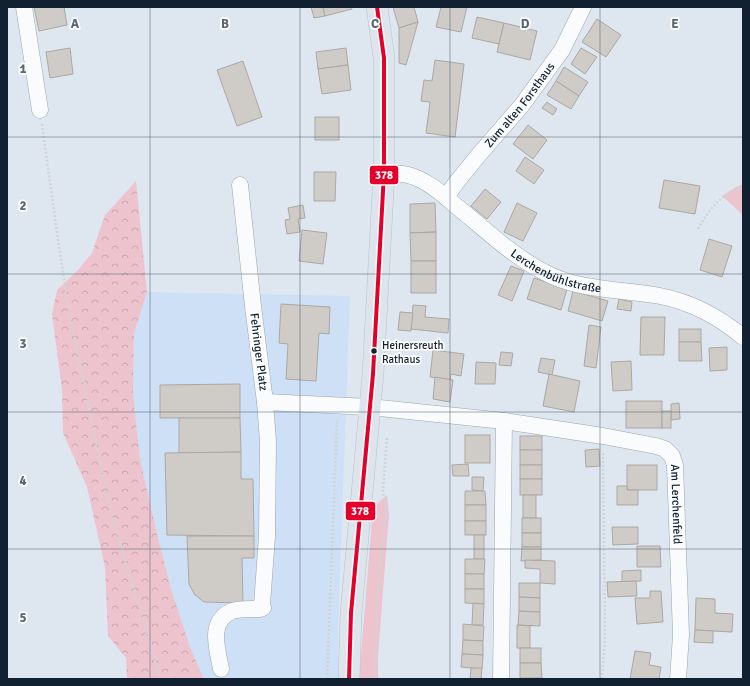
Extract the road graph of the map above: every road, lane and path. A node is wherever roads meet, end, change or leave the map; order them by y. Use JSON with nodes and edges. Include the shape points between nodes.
{"nodes":[{"id":1,"x":24,"y":7,"type":"edge"},
{"id":2,"x":377,"y":7,"type":"edge"},
{"id":3,"x":583,"y":7,"type":"edge"},
{"id":4,"x":40,"y":110,"type":"joint"},
{"id":5,"x":384,"y":173,"type":"junction"},
{"id":6,"x":240,"y":185,"type":"dead end"},
{"id":7,"x":743,"y":186,"type":"edge"},
{"id":8,"x":446,"y":197,"type":"junction"},
{"id":9,"x":698,"y":229,"type":"dead end"},
{"id":10,"x":743,"y":337,"type":"edge"},
{"id":11,"x":266,"y":402,"type":"junction"},
{"id":12,"x":337,"y":405,"type":"junction"},
{"id":13,"x":379,"y":408,"type":"junction"},
{"id":14,"x":504,"y":421,"type":"junction"},
{"id":15,"x":603,"y":436,"type":"junction"},
{"id":16,"x":221,"y":669,"type":"dead end"},
{"id":17,"x":161,"y":679,"type":"edge"},
{"id":18,"x":327,"y":679,"type":"edge"},
{"id":19,"x":349,"y":679,"type":"edge"},
{"id":20,"x":375,"y":679,"type":"edge"},
{"id":21,"x":501,"y":679,"type":"edge"},
{"id":22,"x":602,"y":679,"type":"edge"},
{"id":23,"x":678,"y":679,"type":"edge"}],
"edges":[{"from":1,"to":4,"type":"street"},
{"from":2,"to":5,"type":"main road","via":[[384,58]]},
{"from":3,"to":8,"type":"street","name":"Zum alten Forsthaus","via":[[562,50],[522,105]]},
{"from":4,"to":17,"type":"path","via":[[69,311],[109,505]]},
{"from":5,"to":8,"type":"street","name":"Lerchenbühlstraße","via":[[409,175],[430,185]]},
{"from":5,"to":13,"type":"main road","via":[[380,264]]},
{"from":6,"to":11,"type":"street","name":"Fehringer Platz"},
{"from":7,"to":9,"type":"path","via":[[715,203]]},
{"from":8,"to":10,"type":"street","name":"Lerchenbühlstraße","via":[[521,259],[545,273],[569,282],[660,296],[681,302],[704,310]]},
{"from":11,"to":12,"type":"street","name":"Fehringer Platz"},
{"from":11,"to":16,"type":"street","via":[[268,529],[263,608],[233,610],[220,618],[216,639]]},
{"from":12,"to":13,"type":"street","name":"Fehringer Platz"},
{"from":12,"to":18,"type":"path"},
{"from":13,"to":14,"type":"street","name":"Am Lerchenfeld"},
{"from":13,"to":19,"type":"main road","via":[[351,613]]},
{"from":13,"to":20,"type":"path","via":[[386,508],[379,565]]},
{"from":14,"to":15,"type":"street","name":"Am Lerchenfeld"},
{"from":14,"to":21,"type":"street"},
{"from":15,"to":22,"type":"path","via":[[605,638]]},
{"from":15,"to":23,"type":"street","name":"Am Lerchenfeld","via":[[665,449],[672,456],[675,465],[681,634]]}]}
